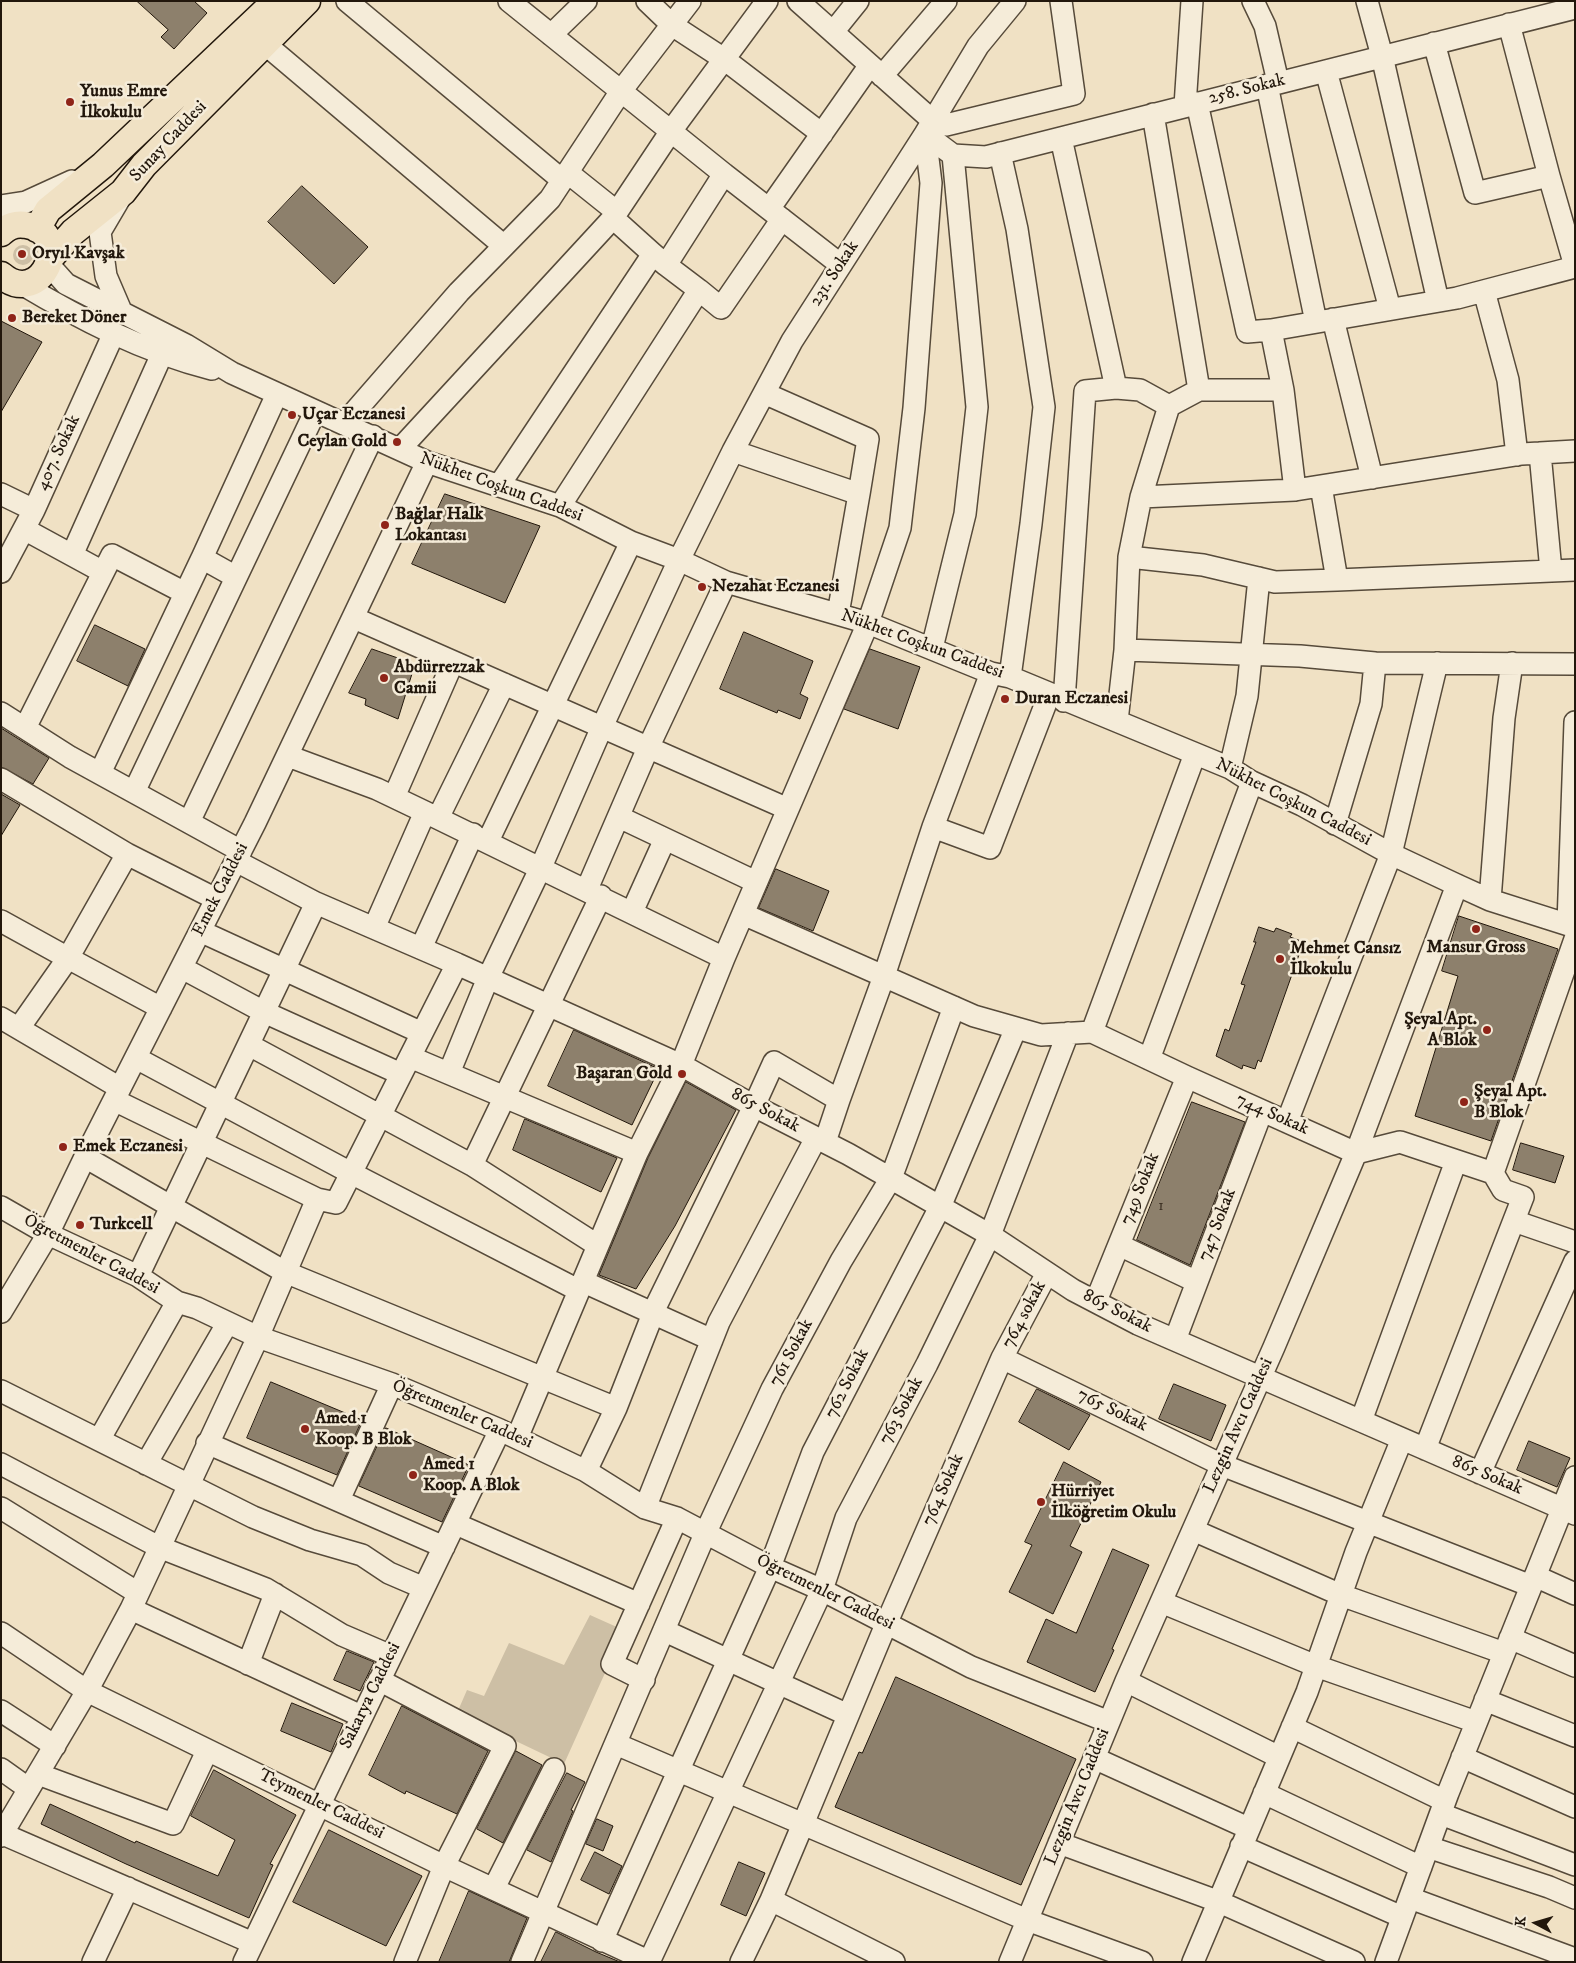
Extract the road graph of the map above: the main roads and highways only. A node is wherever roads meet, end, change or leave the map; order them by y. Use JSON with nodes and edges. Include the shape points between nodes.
{"nodes":[{"id":1,"x":276,"y":1,"type":"edge"},
{"id":2,"x":307,"y":1,"type":"edge"},
{"id":3,"x":4,"y":221,"type":"edge"},
{"id":4,"x":37,"y":229,"type":"junction"},
{"id":5,"x":50,"y":261,"type":"junction"},
{"id":6,"x":8,"y":282,"type":"edge"}],
"edges":[{"from":1,"to":4,"type":"main road","name":"Sunay Caddesi","via":[[103,165],[48,210]]},
{"from":2,"to":5,"type":"main road","name":"Sunay Caddesi","via":[[144,165],[124,192],[73,232]]},
{"from":3,"to":4,"type":"main road"},
{"from":4,"to":5,"type":"main road","via":[[48,241]]},
{"from":5,"to":6,"type":"main road","via":[[37,279]]}]}
